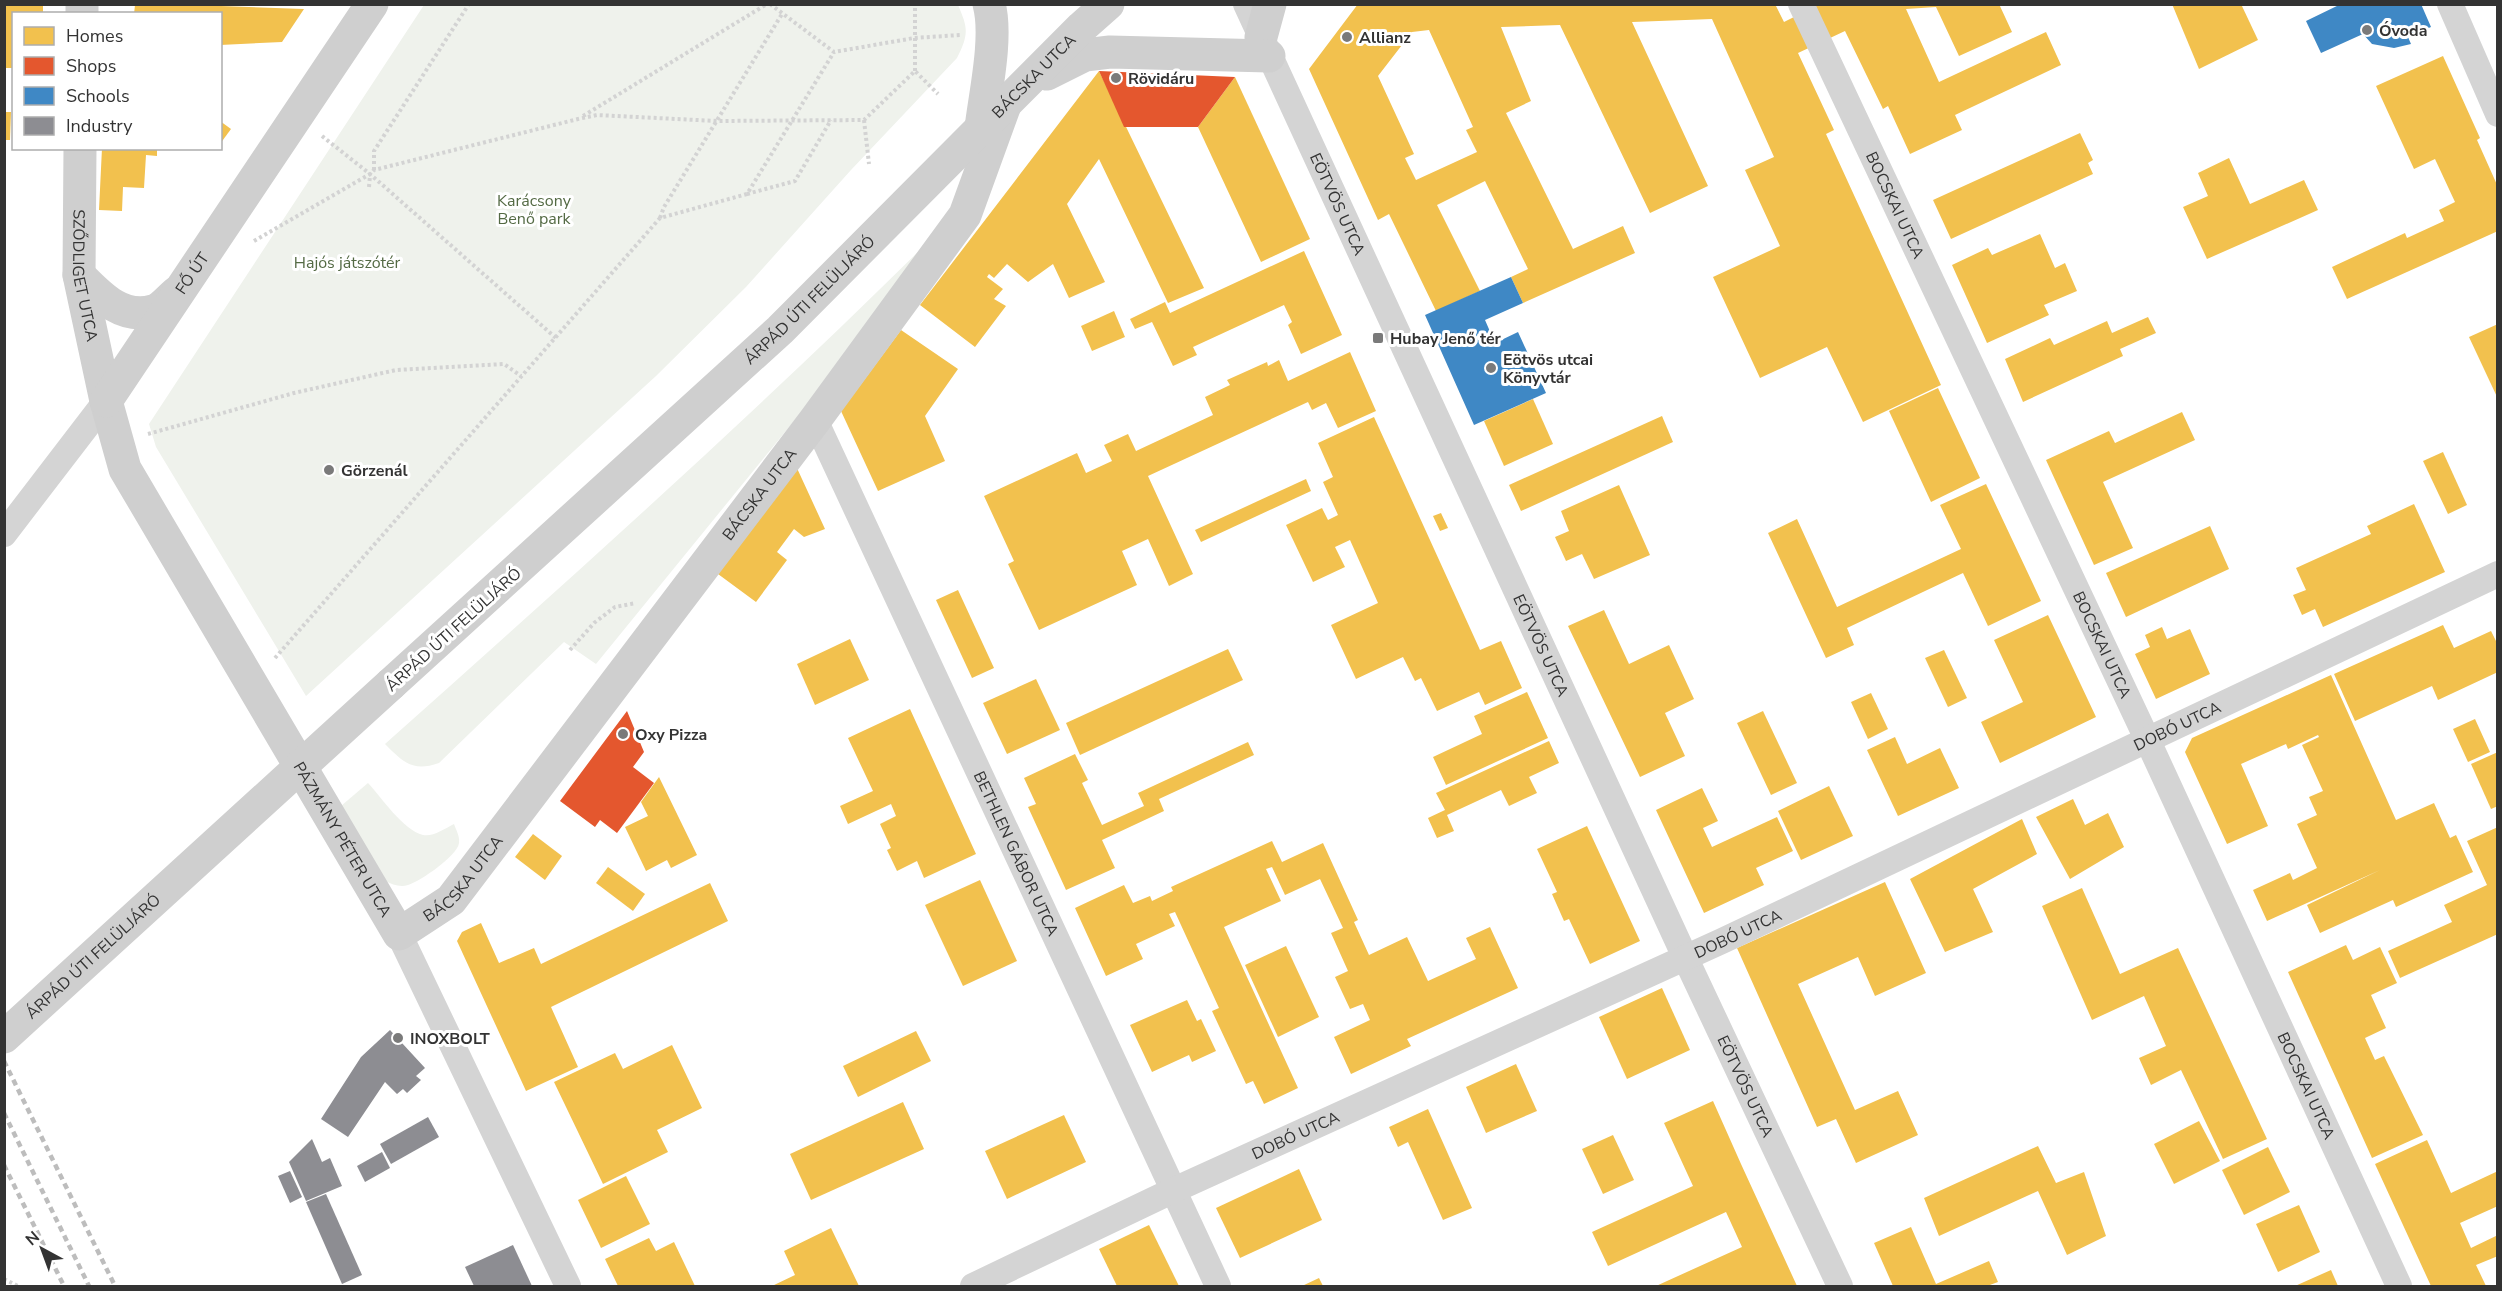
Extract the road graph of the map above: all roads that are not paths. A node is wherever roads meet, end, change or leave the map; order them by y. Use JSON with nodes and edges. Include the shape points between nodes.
{"nodes":[{"id":1,"x":1108,"y":4,"type":"edge"},
{"id":2,"x":1246,"y":4,"type":"edge"},
{"id":3,"x":1270,"y":4,"type":"edge"},
{"id":4,"x":1801,"y":4,"type":"edge"},
{"id":5,"x":2450,"y":4,"type":"edge"},
{"id":6,"x":362,"y":11,"type":"edge"},
{"id":7,"x":990,"y":15,"type":"edge"},
{"id":8,"x":1090,"y":16,"type":"edge"},
{"id":9,"x":1265,"y":46,"type":"junction"},
{"id":10,"x":1014,"y":95,"type":"junction"},
{"id":11,"x":2498,"y":114,"type":"edge"},
{"id":12,"x":981,"y":128,"type":"junction"},
{"id":13,"x":80,"y":150,"type":"edge"},
{"id":14,"x":79,"y":274,"type":"junction"},
{"id":15,"x":182,"y":288,"type":"junction"},
{"id":16,"x":106,"y":401,"type":"junction"},
{"id":17,"x":815,"y":420,"type":"junction"},
{"id":18,"x":4,"y":534,"type":"edge"},
{"id":19,"x":2498,"y":574,"type":"edge"},
{"id":20,"x":2148,"y":741,"type":"junction"},
{"id":21,"x":399,"y":934,"type":"junction"},
{"id":22,"x":1685,"y":957,"type":"junction"},
{"id":23,"x":4,"y":1037,"type":"edge"},
{"id":24,"x":1174,"y":1190,"type":"junction"},
{"id":25,"x":568,"y":1287,"type":"edge"},
{"id":26,"x":973,"y":1287,"type":"edge"},
{"id":27,"x":1218,"y":1287,"type":"edge"},
{"id":28,"x":1840,"y":1287,"type":"edge"},
{"id":29,"x":2399,"y":1287,"type":"edge"}],
"edges":[{"from":1,"to":8,"type":"street","name":"BÁCSKA UTCA"},
{"from":2,"to":9,"type":"street","name":"EÖTVÖS UTCA"},
{"from":3,"to":9,"type":"street"},
{"from":4,"to":20,"type":"street","name":"BOCSKAI UTCA"},
{"from":5,"to":11,"type":"street"},
{"from":6,"to":15,"type":"street","name":"FŐ ÚT"},
{"from":7,"to":12,"type":"street"},
{"from":8,"to":10,"type":"street","name":"BÁCSKA UTCA"},
{"from":9,"to":10,"type":"street","via":[[1085,55]]},
{"from":9,"to":22,"type":"street","name":"EÖTVÖS UTCA"},
{"from":10,"to":12,"type":"street","name":"ÁRPÁD ÚTI FELÜLJÁRÓ"},
{"from":10,"to":17,"type":"street","name":"BÁCSKA UTCA","via":[[965,215]]},
{"from":12,"to":23,"type":"street","name":"ÁRPÁD ÚTI FELÜLJÁRÓ","bridge":true,"via":[[780,330]]},
{"from":13,"to":14,"type":"street","name":"SZŐDLIGET UTCA"},
{"from":14,"to":15,"type":"street","via":[[105,300],[130,313],[154,311]]},
{"from":14,"to":16,"type":"street","name":"SZŐDLIGET UTCA"},
{"from":15,"to":16,"type":"street","name":"FŐ ÚT"},
{"from":16,"to":18,"type":"street","name":"FŐ ÚT"},
{"from":16,"to":21,"type":"street","name":"PÁZMÁNY PÉTER UTCA","via":[[125,469]]},
{"from":17,"to":21,"type":"street","name":"BÁCSKA UTCA","via":[[451,900]]},
{"from":17,"to":24,"type":"street","name":"BETHLEN GÁBOR UTCA"},
{"from":19,"to":20,"type":"street","name":"DOBÓ UTCA"},
{"from":20,"to":22,"type":"street","name":"DOBÓ UTCA"},
{"from":20,"to":29,"type":"street","name":"BOCSKAI UTCA"},
{"from":21,"to":25,"type":"street","name":"PÁZMÁNY PÉTER UTCA"},
{"from":22,"to":24,"type":"street","name":"DOBÓ UTCA"},
{"from":22,"to":28,"type":"street","name":"EÖTVÖS UTCA"},
{"from":24,"to":26,"type":"street","name":"DOBÓ UTCA"},
{"from":24,"to":27,"type":"street","name":"BETHLEN GÁBOR UTCA"}]}
